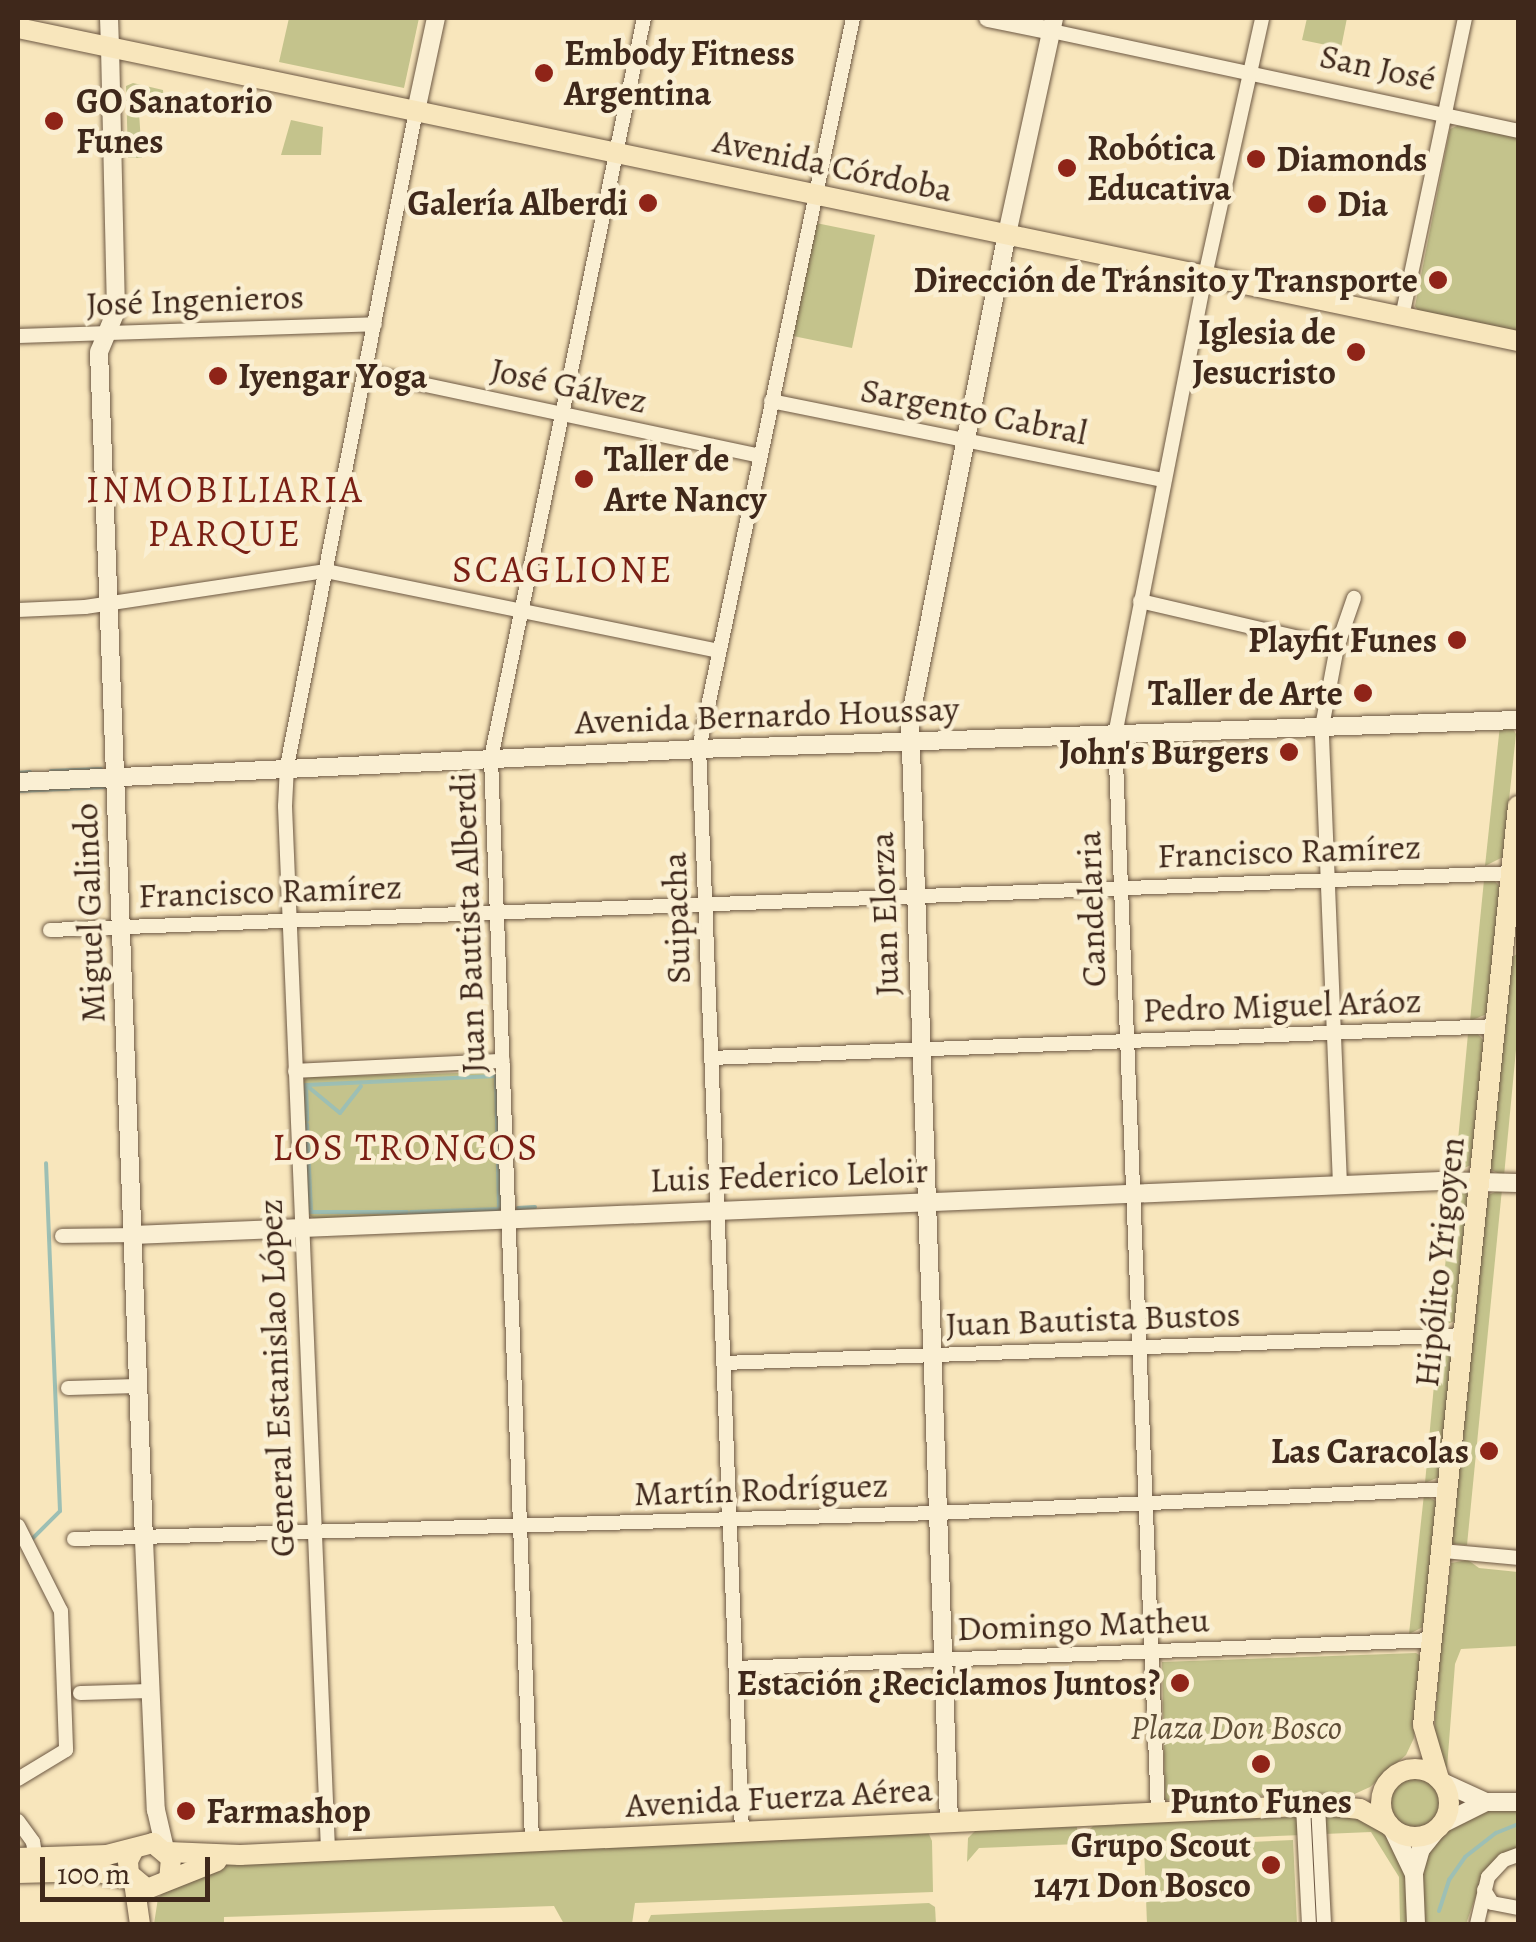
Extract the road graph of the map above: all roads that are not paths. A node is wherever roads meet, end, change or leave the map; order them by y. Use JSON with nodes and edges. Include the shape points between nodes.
{"nodes":[{"id":1,"x":109,"y":18,"type":"edge"},
{"id":2,"x":436,"y":18,"type":"edge"},
{"id":3,"x":644,"y":18,"type":"edge"},
{"id":4,"x":853,"y":18,"type":"edge"},
{"id":5,"x":988,"y":18,"type":"edge"},
{"id":6,"x":1262,"y":18,"type":"edge"},
{"id":7,"x":1465,"y":18,"type":"edge"},
{"id":8,"x":1053,"y":24,"type":"edge"},
{"id":9,"x":18,"y":28,"type":"edge"},
{"id":10,"x":110,"y":47,"type":"junction"},
{"id":11,"x":1250,"y":74,"type":"junction"},
{"id":12,"x":416,"y":112,"type":"junction"},
{"id":13,"x":1444,"y":115,"type":"junction"},
{"id":14,"x":1518,"y":131,"type":"edge"},
{"id":15,"x":615,"y":153,"type":"junction"},
{"id":16,"x":814,"y":194,"type":"junction"},
{"id":17,"x":1007,"y":234,"type":"junction"},
{"id":18,"x":1205,"y":276,"type":"junction"},
{"id":19,"x":1402,"y":317,"type":"junction"},
{"id":20,"x":376,"y":324,"type":"junction"},
{"id":21,"x":106,"y":333,"type":"junction"},
{"id":22,"x":18,"y":336,"type":"edge"},
{"id":23,"x":1518,"y":341,"type":"edge"},
{"id":24,"x":365,"y":372,"type":"junction"},
{"id":25,"x":771,"y":401,"type":"junction"},
{"id":26,"x":562,"y":414,"type":"junction"},
{"id":27,"x":966,"y":440,"type":"junction"},
{"id":28,"x":760,"y":456,"type":"junction"},
{"id":29,"x":1164,"y":480,"type":"junction"},
{"id":30,"x":326,"y":571,"type":"junction"},
{"id":31,"x":1354,"y":598,"type":"dead end"},
{"id":32,"x":1140,"y":600,"type":"junction"},
{"id":33,"x":111,"y":603,"type":"junction"},
{"id":34,"x":18,"y":610,"type":"edge"},
{"id":35,"x":521,"y":610,"type":"junction"},
{"id":36,"x":1337,"y":647,"type":"junction"},
{"id":37,"x":719,"y":650,"type":"junction"},
{"id":38,"x":1518,"y":720,"type":"edge"},
{"id":39,"x":1322,"y":727,"type":"junction"},
{"id":40,"x":1114,"y":734,"type":"junction"},
{"id":41,"x":910,"y":742,"type":"junction"},
{"id":42,"x":698,"y":749,"type":"junction"},
{"id":43,"x":491,"y":758,"type":"junction"},
{"id":44,"x":288,"y":766,"type":"junction"},
{"id":45,"x":117,"y":778,"type":"junction"},
{"id":46,"x":18,"y":782,"type":"edge"},
{"id":47,"x":1518,"y":806,"type":"edge"},
{"id":48,"x":1512,"y":873,"type":"junction"},
{"id":49,"x":1328,"y":880,"type":"junction"},
{"id":50,"x":1121,"y":888,"type":"junction"},
{"id":51,"x":916,"y":896,"type":"junction"},
{"id":52,"x":705,"y":904,"type":"junction"},
{"id":53,"x":497,"y":912,"type":"junction"},
{"id":54,"x":290,"y":920,"type":"junction"},
{"id":55,"x":122,"y":926,"type":"junction"},
{"id":56,"x":50,"y":930,"type":"dead end"},
{"id":57,"x":1511,"y":945,"type":"edge"},
{"id":58,"x":1496,"y":1026,"type":"junction"},
{"id":59,"x":1334,"y":1033,"type":"junction"},
{"id":60,"x":1127,"y":1041,"type":"junction"},
{"id":61,"x":921,"y":1050,"type":"junction"},
{"id":62,"x":712,"y":1058,"type":"junction"},
{"id":63,"x":503,"y":1061,"type":"junction"},
{"id":64,"x":296,"y":1071,"type":"junction"},
{"id":65,"x":1480,"y":1179,"type":"junction"},
{"id":66,"x":1518,"y":1183,"type":"edge"},
{"id":67,"x":1340,"y":1185,"type":"junction"},
{"id":68,"x":1133,"y":1193,"type":"junction"},
{"id":69,"x":926,"y":1202,"type":"junction"},
{"id":70,"x":718,"y":1210,"type":"junction"},
{"id":71,"x":509,"y":1219,"type":"junction"},
{"id":72,"x":302,"y":1228,"type":"junction"},
{"id":73,"x":133,"y":1235,"type":"junction"},
{"id":74,"x":62,"y":1236,"type":"dead end"},
{"id":75,"x":1465,"y":1335,"type":"junction"},
{"id":76,"x":1139,"y":1347,"type":"junction"},
{"id":77,"x":932,"y":1355,"type":"junction"},
{"id":78,"x":724,"y":1363,"type":"junction"},
{"id":79,"x":138,"y":1386,"type":"junction"},
{"id":80,"x":68,"y":1388,"type":"dead end"},
{"id":81,"x":1449,"y":1489,"type":"junction"},
{"id":82,"x":1145,"y":1503,"type":"junction"},
{"id":83,"x":937,"y":1513,"type":"junction"},
{"id":84,"x":731,"y":1520,"type":"junction"},
{"id":85,"x":18,"y":1526,"type":"edge"},
{"id":86,"x":520,"y":1527,"type":"junction"},
{"id":87,"x":314,"y":1534,"type":"junction"},
{"id":88,"x":74,"y":1538,"type":"dead end"},
{"id":89,"x":144,"y":1540,"type":"junction"},
{"id":90,"x":18,"y":1549,"type":"edge"},
{"id":91,"x":1443,"y":1551,"type":"junction"},
{"id":92,"x":1518,"y":1558,"type":"edge"},
{"id":93,"x":44,"y":1585,"type":"junction"},
{"id":94,"x":1433,"y":1640,"type":"junction"},
{"id":95,"x":1151,"y":1651,"type":"junction"},
{"id":96,"x":943,"y":1660,"type":"junction"},
{"id":97,"x":736,"y":1668,"type":"junction"},
{"id":98,"x":151,"y":1690,"type":"junction"},
{"id":99,"x":80,"y":1693,"type":"dead end"},
{"id":100,"x":1423,"y":1725,"type":"junction"},
{"id":101,"x":1392,"y":1778,"type":"junction"},
{"id":102,"x":18,"y":1779,"type":"edge"},
{"id":103,"x":1440,"y":1781,"type":"junction"},
{"id":104,"x":1486,"y":1802,"type":"junction"},
{"id":105,"x":1518,"y":1802,"type":"edge"},
{"id":106,"x":1314,"y":1805,"type":"junction"},
{"id":107,"x":156,"y":1810,"type":"junction"},
{"id":108,"x":1158,"y":1812,"type":"junction"},
{"id":109,"x":18,"y":1821,"type":"edge"},
{"id":110,"x":948,"y":1822,"type":"junction"},
{"id":111,"x":1390,"y":1826,"type":"junction"},
{"id":112,"x":1439,"y":1827,"type":"junction"},
{"id":113,"x":742,"y":1832,"type":"junction"},
{"id":114,"x":532,"y":1841,"type":"junction"},
{"id":115,"x":137,"y":1848,"type":"junction"},
{"id":116,"x":167,"y":1850,"type":"junction"},
{"id":117,"x":328,"y":1850,"type":"junction"},
{"id":118,"x":238,"y":1854,"type":"junction"},
{"id":119,"x":1516,"y":1857,"type":"edge"},
{"id":120,"x":27,"y":1865,"type":"edge"},
{"id":121,"x":1414,"y":1874,"type":"junction"},
{"id":122,"x":133,"y":1881,"type":"junction"},
{"id":123,"x":165,"y":1882,"type":"junction"},
{"id":124,"x":1484,"y":1889,"type":"junction"},
{"id":125,"x":1500,"y":1906,"type":"junction"},
{"id":126,"x":1518,"y":1908,"type":"edge"},
{"id":127,"x":1479,"y":1920,"type":"edge"},
{"id":128,"x":140,"y":1924,"type":"edge"},
{"id":129,"x":152,"y":1924,"type":"edge"},
{"id":130,"x":1309,"y":1924,"type":"edge"},
{"id":131,"x":1324,"y":1924,"type":"edge"},
{"id":132,"x":1416,"y":1924,"type":"edge"}],
"edges":[{"from":1,"to":10,"type":"main road","name":"Miguel Galindo"},
{"from":2,"to":12,"type":"main road","name":"General Estanislao López"},
{"from":3,"to":15,"type":"street","name":"Juan Bautista Alberdi"},
{"from":4,"to":16,"type":"street","name":"Suipacha"},
{"from":5,"to":8,"type":"main road","name":"San José"},
{"from":6,"to":11,"type":"street","name":"Candelaria"},
{"from":7,"to":13,"type":"street"},
{"from":8,"to":11,"type":"street","name":"San José"},
{"from":8,"to":17,"type":"main road","name":"Juan Elorza"},
{"from":9,"to":10,"type":"main road","name":"Avenida Córdoba"},
{"from":10,"to":12,"type":"main road","name":"Avenida Córdoba"},
{"from":10,"to":21,"type":"main road","name":"Miguel Galindo","via":[[116,311]]},
{"from":11,"to":13,"type":"street","name":"San José"},
{"from":11,"to":18,"type":"street","name":"Candelaria"},
{"from":12,"to":15,"type":"main road","name":"Avenida Córdoba"},
{"from":12,"to":20,"type":"street","name":"General Estanislao López"},
{"from":13,"to":14,"type":"street","name":"San José"},
{"from":13,"to":19,"type":"street"},
{"from":15,"to":16,"type":"main road","name":"Avenida Córdoba"},
{"from":15,"to":26,"type":"street","name":"Juan Bautista Alberdi"},
{"from":16,"to":17,"type":"main road","name":"Avenida Córdoba"},
{"from":16,"to":25,"type":"street","name":"Suipacha"},
{"from":17,"to":18,"type":"main road","name":"Avenida Córdoba"},
{"from":17,"to":27,"type":"main road","name":"Juan Elorza"},
{"from":18,"to":19,"type":"main road","name":"Avenida Córdoba"},
{"from":18,"to":29,"type":"street","name":"Candelaria"},
{"from":19,"to":23,"type":"main road","name":"Avenida Córdoba"},
{"from":20,"to":21,"type":"street","name":"José Ingenieros"},
{"from":20,"to":24,"type":"street","name":"General Estanislao López"},
{"from":21,"to":22,"type":"street","name":"José Ingenieros"},
{"from":21,"to":33,"type":"main road","name":"Miguel Galindo","via":[[99,352]]},
{"from":24,"to":26,"type":"street","name":"José Gálvez"},
{"from":24,"to":30,"type":"street","name":"General Estanislao López"},
{"from":25,"to":27,"type":"street","name":"Sargento Cabral"},
{"from":25,"to":28,"type":"street","name":"Suipacha"},
{"from":26,"to":28,"type":"street","name":"José Gálvez"},
{"from":26,"to":35,"type":"street","name":"Juan Bautista Alberdi"},
{"from":27,"to":29,"type":"street","name":"Sargento Cabral"},
{"from":27,"to":41,"type":"main road","name":"Juan Elorza"},
{"from":28,"to":37,"type":"street","name":"Suipacha"},
{"from":29,"to":32,"type":"street","name":"Candelaria"},
{"from":30,"to":33,"type":"street"},
{"from":30,"to":35,"type":"street"},
{"from":30,"to":44,"type":"street","name":"General Estanislao López"},
{"from":31,"to":36,"type":"street"},
{"from":32,"to":36,"type":"street"},
{"from":32,"to":40,"type":"street","name":"Candelaria"},
{"from":33,"to":34,"type":"street"},
{"from":33,"to":45,"type":"main road","name":"Miguel Galindo"},
{"from":35,"to":37,"type":"street"},
{"from":35,"to":43,"type":"street","name":"Juan Bautista Alberdi"},
{"from":36,"to":39,"type":"street"},
{"from":37,"to":42,"type":"street","name":"Suipacha"},
{"from":38,"to":39,"type":"main road","name":"Avenida Bernardo Houssay"},
{"from":39,"to":40,"type":"main road","name":"Avenida Bernardo Houssay"},
{"from":39,"to":49,"type":"street"},
{"from":40,"to":41,"type":"main road","name":"Avenida Bernardo Houssay"},
{"from":40,"to":50,"type":"street","name":"Candelaria"},
{"from":41,"to":42,"type":"main road","name":"Avenida Bernardo Houssay"},
{"from":41,"to":51,"type":"main road","name":"Juan Elorza"},
{"from":42,"to":43,"type":"main road","name":"Avenida Bernardo Houssay"},
{"from":42,"to":52,"type":"street","name":"Suipacha"},
{"from":43,"to":44,"type":"main road","name":"Avenida Bernardo Houssay"},
{"from":43,"to":53,"type":"street","name":"Juan Bautista Alberdi"},
{"from":44,"to":45,"type":"main road","name":"Avenida Bernardo Houssay"},
{"from":44,"to":54,"type":"street","name":"General Estanislao López"},
{"from":45,"to":46,"type":"main road","name":"Avenida Bernardo Houssay"},
{"from":45,"to":55,"type":"main road","name":"Miguel Galindo"},
{"from":47,"to":48,"type":"main road","name":"Hipólito Yrigoyen"},
{"from":48,"to":49,"type":"street","name":"Francisco Ramírez"},
{"from":48,"to":57,"type":"main road","name":"Hipólito Yrigoyen"},
{"from":49,"to":50,"type":"street","name":"Francisco Ramírez"},
{"from":49,"to":59,"type":"street"},
{"from":50,"to":51,"type":"street","name":"Francisco Ramírez"},
{"from":50,"to":60,"type":"street","name":"Candelaria"},
{"from":51,"to":52,"type":"street","name":"Francisco Ramírez"},
{"from":51,"to":61,"type":"main road","name":"Juan Elorza"},
{"from":52,"to":53,"type":"street","name":"Francisco Ramírez"},
{"from":52,"to":62,"type":"street","name":"Suipacha"},
{"from":53,"to":54,"type":"street","name":"Francisco Ramírez"},
{"from":53,"to":63,"type":"street","name":"Juan Bautista Alberdi"},
{"from":54,"to":55,"type":"street","name":"Francisco Ramírez"},
{"from":54,"to":64,"type":"street","name":"General Estanislao López"},
{"from":55,"to":56,"type":"street","name":"Francisco Ramírez"},
{"from":55,"to":73,"type":"main road","name":"Miguel Galindo"},
{"from":57,"to":58,"type":"main road","name":"Hipólito Yrigoyen"},
{"from":58,"to":59,"type":"street","name":"Pedro Miguel Aráoz"},
{"from":58,"to":65,"type":"main road","name":"Hipólito Yrigoyen"},
{"from":59,"to":60,"type":"street","name":"Pedro Miguel Aráoz"},
{"from":59,"to":67,"type":"street"},
{"from":60,"to":61,"type":"street","name":"Pedro Miguel Aráoz"},
{"from":60,"to":68,"type":"street","name":"Candelaria"},
{"from":61,"to":62,"type":"street","name":"Pedro Miguel Aráoz"},
{"from":61,"to":69,"type":"main road","name":"Juan Elorza"},
{"from":62,"to":70,"type":"street","name":"Suipacha"},
{"from":63,"to":64,"type":"street"},
{"from":63,"to":71,"type":"street","name":"Juan Bautista Alberdi"},
{"from":64,"to":72,"type":"street","name":"General Estanislao López"},
{"from":65,"to":66,"type":"main road","name":"Luis Federico Leloir"},
{"from":65,"to":67,"type":"main road","name":"Luis Federico Leloir"},
{"from":65,"to":75,"type":"main road","name":"Hipólito Yrigoyen"},
{"from":67,"to":68,"type":"main road","name":"Luis Federico Leloir"},
{"from":68,"to":69,"type":"main road","name":"Luis Federico Leloir"},
{"from":68,"to":76,"type":"street","name":"Candelaria"},
{"from":69,"to":70,"type":"main road","name":"Luis Federico Leloir"},
{"from":69,"to":77,"type":"main road","name":"Juan Elorza"},
{"from":70,"to":71,"type":"main road","name":"Luis Federico Leloir"},
{"from":70,"to":78,"type":"street","name":"Suipacha"},
{"from":71,"to":72,"type":"main road","name":"Luis Federico Leloir"},
{"from":71,"to":86,"type":"street","name":"Juan Bautista Alberdi"},
{"from":72,"to":73,"type":"main road","name":"Luis Federico Leloir"},
{"from":72,"to":87,"type":"street","name":"General Estanislao López"},
{"from":73,"to":74,"type":"street","name":"Luis Federico Leloir"},
{"from":73,"to":79,"type":"main road","name":"Miguel Galindo"},
{"from":75,"to":76,"type":"street","name":"Juan Bautista Bustos"},
{"from":75,"to":81,"type":"main road","name":"Hipólito Yrigoyen"},
{"from":76,"to":77,"type":"street","name":"Juan Bautista Bustos"},
{"from":76,"to":82,"type":"street","name":"Candelaria"},
{"from":77,"to":78,"type":"street","name":"Juan Bautista Bustos"},
{"from":77,"to":83,"type":"main road","name":"Juan Elorza"},
{"from":78,"to":84,"type":"street","name":"Suipacha"},
{"from":79,"to":80,"type":"street"},
{"from":79,"to":89,"type":"main road","name":"Miguel Galindo"},
{"from":81,"to":82,"type":"street","name":"Martín Rodríguez"},
{"from":81,"to":91,"type":"main road","name":"Hipólito Yrigoyen"},
{"from":82,"to":83,"type":"street","name":"Martín Rodríguez"},
{"from":82,"to":95,"type":"street","name":"Candelaria"},
{"from":83,"to":84,"type":"street","name":"Martín Rodríguez"},
{"from":83,"to":96,"type":"main road","name":"Juan Elorza"},
{"from":84,"to":86,"type":"street","name":"Martín Rodríguez"},
{"from":84,"to":97,"type":"street","name":"Suipacha"},
{"from":85,"to":93,"type":"street"},
{"from":86,"to":87,"type":"street","name":"Martín Rodríguez"},
{"from":86,"to":114,"type":"street","name":"Juan Bautista Alberdi"},
{"from":87,"to":89,"type":"street","name":"Martín Rodríguez"},
{"from":87,"to":117,"type":"street","name":"General Estanislao López"},
{"from":88,"to":89,"type":"street","name":"Martín Rodríguez"},
{"from":89,"to":98,"type":"main road","name":"Miguel Galindo"},
{"from":90,"to":93,"type":"street"},
{"from":91,"to":92,"type":"street"},
{"from":91,"to":94,"type":"main road","name":"Hipólito Yrigoyen"},
{"from":93,"to":102,"type":"street","via":[[62,1610],[66,1750]]},
{"from":94,"to":95,"type":"street","name":"Domingo Matheu"},
{"from":94,"to":100,"type":"main road","name":"Hipólito Yrigoyen"},
{"from":95,"to":96,"type":"street","name":"Domingo Matheu"},
{"from":95,"to":108,"type":"street","name":"Candelaria"},
{"from":96,"to":97,"type":"street","name":"Domingo Matheu"},
{"from":96,"to":110,"type":"main road","name":"Juan Elorza"},
{"from":97,"to":113,"type":"street","name":"Suipacha"},
{"from":98,"to":99,"type":"street"},
{"from":98,"to":107,"type":"main road","name":"Miguel Galindo"},
{"from":100,"to":101,"type":"main road","name":"Hipólito Yrigoyen"},
{"from":100,"to":103,"type":"main road","name":"Hipólito Yrigoyen"},
{"from":101,"to":103,"type":"main road","via":[[1417,1769]]},
{"from":101,"to":106,"type":"main road","name":"Avenida Fuerza Aérea","via":[[1358,1796]]},
{"from":101,"to":111,"type":"main road","via":[[1381,1802]]},
{"from":103,"to":104,"type":"main road"},
{"from":103,"to":112,"type":"main road","via":[[1449,1804]]},
{"from":104,"to":105,"type":"main road"},
{"from":104,"to":112,"type":"main road"},
{"from":106,"to":108,"type":"main road","name":"Avenida Fuerza Aérea"},
{"from":106,"to":111,"type":"main road","name":"Avenida Fuerza Aérea","via":[[1360,1810]]},
{"from":106,"to":130,"type":"street"},
{"from":106,"to":131,"type":"street"},
{"from":107,"to":115,"type":"main road","name":"Miguel Galindo"},
{"from":107,"to":116,"type":"main road","name":"Miguel Galindo"},
{"from":108,"to":110,"type":"main road","name":"Avenida Fuerza Aérea"},
{"from":109,"to":120,"type":"street"},
{"from":110,"to":113,"type":"main road","name":"Avenida Fuerza Aérea"},
{"from":111,"to":112,"type":"main road","via":[[1414,1837]]},
{"from":111,"to":121,"type":"main road"},
{"from":112,"to":121,"type":"main road","via":[[1421,1849]]},
{"from":113,"to":114,"type":"main road","name":"Avenida Fuerza Aérea"},
{"from":114,"to":117,"type":"main road","name":"Avenida Fuerza Aérea"},
{"from":115,"to":116,"type":"main road","name":"Avenida Fuerza Aérea","via":[[153,1844]]},
{"from":115,"to":120,"type":"main road","name":"Avenida Fuerza Aérea"},
{"from":115,"to":122,"type":"main road","via":[[128,1861]]},
{"from":116,"to":118,"type":"main road","name":"Avenida Fuerza Aérea"},
{"from":116,"to":123,"type":"main road","via":[[173,1865]]},
{"from":117,"to":118,"type":"main road","name":"Avenida Fuerza Aérea"},
{"from":118,"to":123,"type":"main road","name":"Avenida Fuerza Aérea"},
{"from":119,"to":124,"type":"street","via":[[1494,1867]]},
{"from":120,"to":122,"type":"main road","name":"Avenida Fuerza Aérea"},
{"from":121,"to":132,"type":"main road"},
{"from":122,"to":123,"type":"main road","name":"Avenida Fuerza Aérea","via":[[148,1888]]},
{"from":122,"to":128,"type":"main road"},
{"from":123,"to":129,"type":"main road"},
{"from":124,"to":125,"type":"street"},
{"from":124,"to":127,"type":"street"},
{"from":125,"to":126,"type":"street"},
{"from":125,"to":127,"type":"street"}]}
